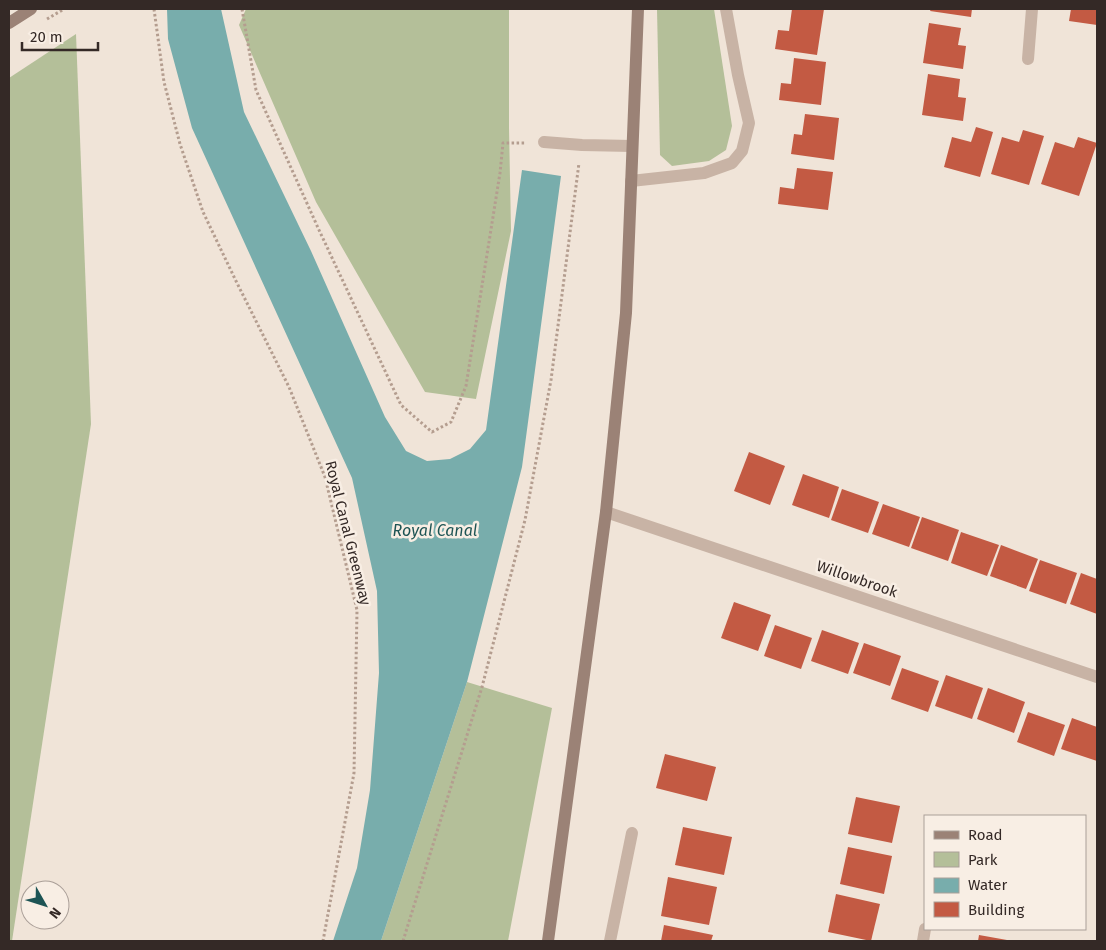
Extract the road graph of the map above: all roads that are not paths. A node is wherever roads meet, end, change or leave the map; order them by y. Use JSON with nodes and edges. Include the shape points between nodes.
{"nodes":[{"id":1,"x":32,"y":9,"type":"edge"},
{"id":2,"x":638,"y":9,"type":"edge"},
{"id":3,"x":726,"y":9,"type":"edge"},
{"id":4,"x":1032,"y":9,"type":"edge"},
{"id":5,"x":12,"y":21,"type":"edge"},
{"id":6,"x":1028,"y":59,"type":"dead end"},
{"id":7,"x":544,"y":142,"type":"road end"},
{"id":8,"x":632,"y":146,"type":"junction"},
{"id":9,"x":631,"y":181,"type":"junction"},
{"id":10,"x":606,"y":512,"type":"junction"},
{"id":11,"x":1097,"y":677,"type":"edge"},
{"id":12,"x":632,"y":834,"type":"dead end"},
{"id":13,"x":548,"y":941,"type":"edge"},
{"id":14,"x":610,"y":941,"type":"edge"}],
"edges":[{"from":1,"to":5,"type":"main road"},
{"from":2,"to":8,"type":"main road"},
{"from":3,"to":9,"type":"street","via":[[749,123],[742,152],[732,163],[704,173]]},
{"from":4,"to":6,"type":"street"},
{"from":7,"to":8,"type":"street"},
{"from":8,"to":9,"type":"main road"},
{"from":9,"to":10,"type":"main road","via":[[626,313]]},
{"from":10,"to":11,"type":"street","name":"Willowbrook"},
{"from":10,"to":13,"type":"main road"},
{"from":12,"to":14,"type":"street"}]}
